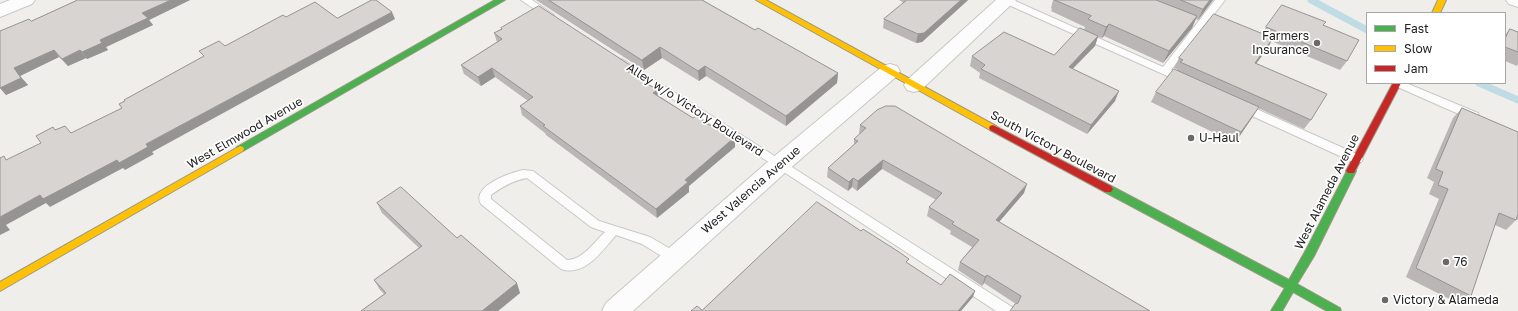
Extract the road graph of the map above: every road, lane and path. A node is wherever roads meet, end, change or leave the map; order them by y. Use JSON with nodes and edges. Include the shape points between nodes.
{"nodes":[{"id":1,"x":26,"y":0,"type":"edge"},
{"id":2,"x":501,"y":0,"type":"edge"},
{"id":3,"x":526,"y":0,"type":"edge"},
{"id":4,"x":762,"y":0,"type":"edge"},
{"id":5,"x":1006,"y":0,"type":"edge"},
{"id":6,"x":1220,"y":0,"type":"edge"},
{"id":7,"x":1442,"y":0,"type":"edge"},
{"id":8,"x":0,"y":11,"type":"edge"},
{"id":9,"x":1436,"y":12,"type":"edge"},
{"id":10,"x":559,"y":22,"type":"edge"},
{"id":11,"x":612,"y":56,"type":"edge"},
{"id":12,"x":890,"y":72,"type":"junction"},
{"id":13,"x":1164,"y":72,"type":"junction"},
{"id":14,"x":1191,"y":84,"type":"edge"},
{"id":15,"x":1396,"y":84,"type":"edge"},
{"id":16,"x":1399,"y":84,"type":"edge"},
{"id":17,"x":914,"y":85,"type":"junction"},
{"id":18,"x":1232,"y":103,"type":"edge"},
{"id":19,"x":1482,"y":120,"type":"edge"},
{"id":20,"x":1357,"y":159,"type":"junction"},
{"id":21,"x":779,"y":165,"type":"junction"},
{"id":22,"x":613,"y":231,"type":"junction"},
{"id":23,"x":675,"y":258,"type":"junction"},
{"id":24,"x":1291,"y":286,"type":"junction"},
{"id":25,"x":0,"y":287,"type":"edge"},
{"id":26,"x":998,"y":309,"type":"edge"},
{"id":27,"x":615,"y":311,"type":"edge"},
{"id":28,"x":1276,"y":311,"type":"edge"},
{"id":29,"x":1336,"y":311,"type":"edge"}],
"edges":[{"from":1,"to":8,"type":"street"},
{"from":2,"to":25,"type":"main road","name":"West Elmwood Avenue"},
{"from":3,"to":10,"type":"lane"},
{"from":4,"to":12,"type":"main road","name":"South Victory Boulevard"},
{"from":5,"to":13,"type":"lane"},
{"from":5,"to":17,"type":"street"},
{"from":6,"to":13,"type":"lane","via":[[1194,24]]},
{"from":7,"to":9,"type":"main road"},
{"from":11,"to":21,"type":"lane","name":"Alley w/o Victory Boulevard"},
{"from":12,"to":17,"type":"main road","name":"South Victory Boulevard"},
{"from":12,"to":21,"type":"street","name":"West Valencia Avenue"},
{"from":13,"to":14,"type":"lane"},
{"from":15,"to":20,"type":"main road","name":"West Alameda Avenue"},
{"from":16,"to":19,"type":"lane"},
{"from":17,"to":24,"type":"main road","name":"South Victory Boulevard"},
{"from":18,"to":20,"type":"lane"},
{"from":20,"to":24,"type":"main road","name":"West Alameda Avenue"},
{"from":21,"to":23,"type":"street","name":"West Valencia Avenue"},
{"from":21,"to":26,"type":"lane","name":"Alley w/o Victory Boulevard"},
{"from":22,"to":22,"type":"lane","via":[[595,224],[529,174],[505,179],[486,193],[485,201],[565,265],[576,265],[586,260]]},
{"from":22,"to":23,"type":"lane","via":[[646,240]]},
{"from":23,"to":27,"type":"street","name":"West Valencia Avenue"},
{"from":24,"to":28,"type":"main road","name":"West Alameda Avenue"},
{"from":24,"to":29,"type":"main road","name":"South Victory Boulevard"}]}
